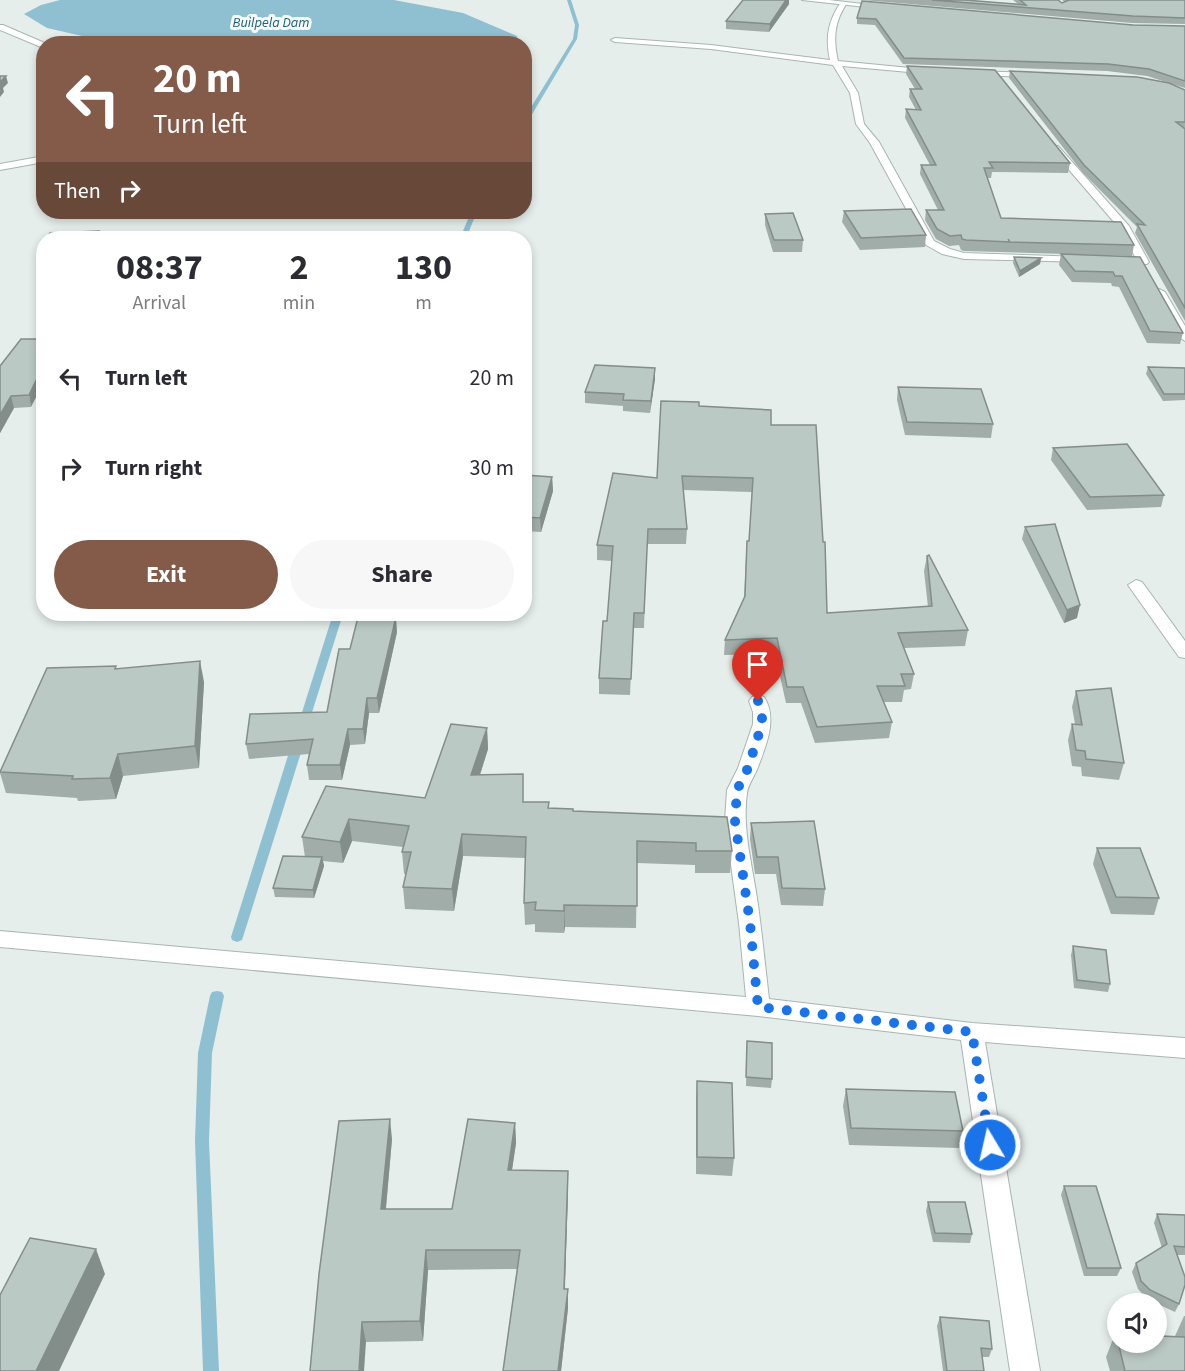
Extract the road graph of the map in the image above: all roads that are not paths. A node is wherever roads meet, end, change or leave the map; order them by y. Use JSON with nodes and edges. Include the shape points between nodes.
{"nodes":[{"id":1,"x":805,"y":0,"type":"edge"},
{"id":2,"x":843,"y":3,"type":"junction"},
{"id":3,"x":891,"y":8,"type":"edge"},
{"id":4,"x":0,"y":27,"type":"edge"},
{"id":5,"x":615,"y":40,"type":"dead end"},
{"id":6,"x":36,"y":42,"type":"edge"},
{"id":7,"x":835,"y":63,"type":"junction"},
{"id":8,"x":937,"y":72,"type":"edge"},
{"id":9,"x":967,"y":73,"type":"edge"},
{"id":10,"x":997,"y":74,"type":"junction"},
{"id":11,"x":1044,"y":75,"type":"edge"},
{"id":12,"x":1007,"y":87,"type":"edge"},
{"id":13,"x":1047,"y":139,"type":"edge"},
{"id":14,"x":36,"y":160,"type":"edge"},
{"id":15,"x":0,"y":166,"type":"edge"},
{"id":16,"x":1095,"y":260,"type":"edge"},
{"id":17,"x":1131,"y":261,"type":"edge"},
{"id":18,"x":1148,"y":271,"type":"junction"},
{"id":19,"x":1185,"y":337,"type":"edge"},
{"id":20,"x":1136,"y":585,"type":"dead end"},
{"id":21,"x":1185,"y":653,"type":"edge"},
{"id":22,"x":758,"y":701,"type":"dead end"},
{"id":23,"x":0,"y":939,"type":"edge"},
{"id":24,"x":758,"y":1007,"type":"junction"},
{"id":25,"x":972,"y":1032,"type":"junction"},
{"id":26,"x":1185,"y":1048,"type":"edge"},
{"id":27,"x":1025,"y":1371,"type":"edge"}],
"edges":[{"from":1,"to":2,"type":"street"},
{"from":2,"to":3,"type":"street"},
{"from":2,"to":7,"type":"street","via":[[829,33]]},
{"from":4,"to":6,"type":"street"},
{"from":5,"to":7,"type":"street"},
{"from":7,"to":8,"type":"street"},
{"from":7,"to":16,"type":"street","via":[[854,93],[860,124],[930,243],[964,256]]},
{"from":9,"to":10,"type":"street"},
{"from":10,"to":11,"type":"street"},
{"from":10,"to":12,"type":"street"},
{"from":13,"to":18,"type":"street","via":[[1125,228]]},
{"from":14,"to":15,"type":"street"},
{"from":17,"to":18,"type":"street"},
{"from":18,"to":19,"type":"street"},
{"from":20,"to":21,"type":"street"},
{"from":22,"to":24,"type":"street","via":[[762,724],[737,790],[735,821]]},
{"from":23,"to":24,"type":"street"},
{"from":24,"to":25,"type":"street"},
{"from":25,"to":26,"type":"street"},
{"from":25,"to":27,"type":"street"}]}
